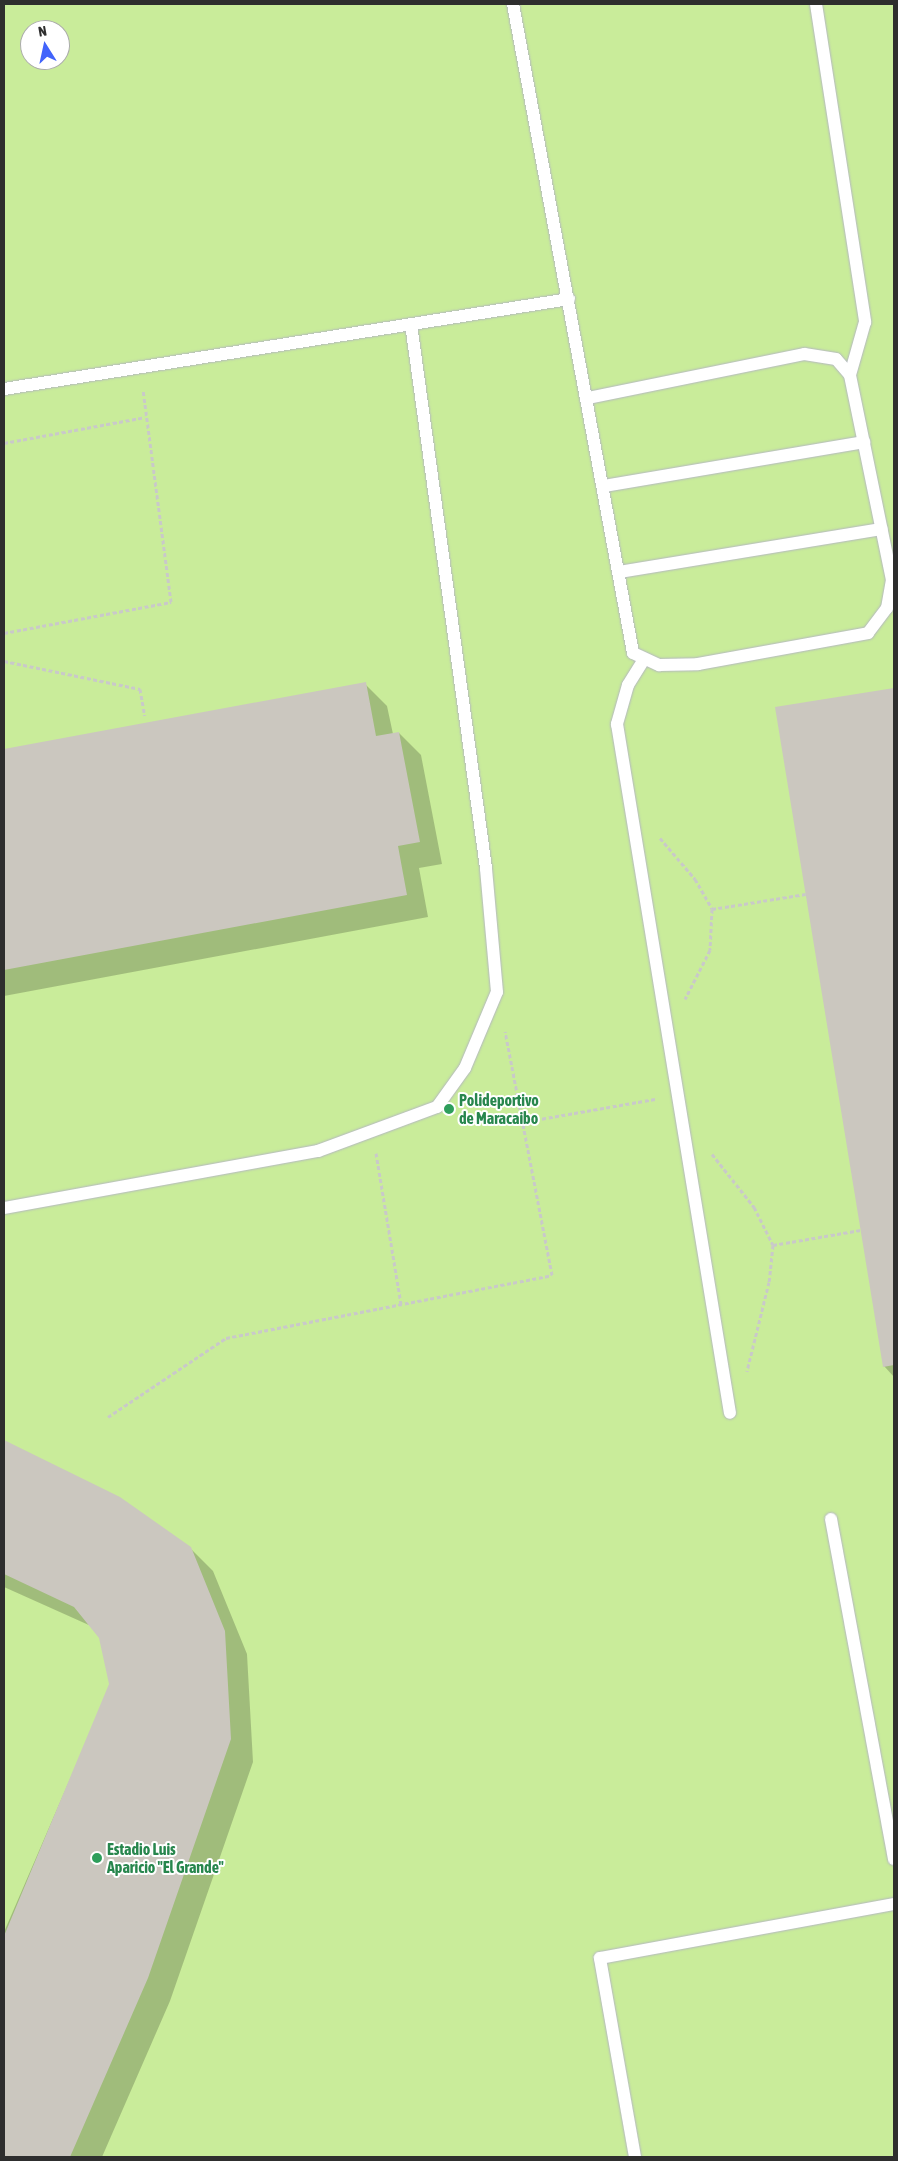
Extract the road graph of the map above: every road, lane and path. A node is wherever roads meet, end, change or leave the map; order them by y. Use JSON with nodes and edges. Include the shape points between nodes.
{"nodes":[{"id":1,"x":512,"y":4,"type":"edge"},
{"id":2,"x":816,"y":4,"type":"edge"},
{"id":3,"x":569,"y":298,"type":"junction"},
{"id":4,"x":411,"y":324,"type":"junction"},
{"id":5,"x":141,"y":367,"type":"junction"},
{"id":6,"x":850,"y":376,"type":"junction"},
{"id":7,"x":4,"y":389,"type":"edge"},
{"id":8,"x":588,"y":398,"type":"junction"},
{"id":9,"x":145,"y":417,"type":"junction"},
{"id":10,"x":864,"y":442,"type":"junction"},
{"id":11,"x":4,"y":443,"type":"edge"},
{"id":12,"x":604,"y":486,"type":"junction"},
{"id":13,"x":882,"y":529,"type":"junction"},
{"id":14,"x":619,"y":572,"type":"junction"},
{"id":15,"x":4,"y":633,"type":"edge"},
{"id":16,"x":4,"y":661,"type":"edge"},
{"id":17,"x":643,"y":661,"type":"junction"},
{"id":18,"x":145,"y":716,"type":"dead end"},
{"id":19,"x":629,"y":802,"type":"junction"},
{"id":20,"x":806,"y":894,"type":"dead end"},
{"id":21,"x":712,"y":910,"type":"junction"},
{"id":22,"x":684,"y":1003,"type":"dead end"},
{"id":23,"x":504,"y":1029,"type":"dead end"},
{"id":24,"x":676,"y":1095,"type":"junction"},
{"id":25,"x":523,"y":1122,"type":"junction"},
{"id":26,"x":373,"y":1132,"type":"junction"},
{"id":27,"x":708,"y":1148,"type":"dead end"},
{"id":28,"x":4,"y":1208,"type":"edge"},
{"id":29,"x":861,"y":1230,"type":"dead end"},
{"id":30,"x":773,"y":1245,"type":"junction"},
{"id":31,"x":401,"y":1304,"type":"junction"},
{"id":32,"x":745,"y":1376,"type":"dead end"},
{"id":33,"x":730,"y":1413,"type":"dead end"},
{"id":34,"x":108,"y":1417,"type":"dead end"},
{"id":35,"x":831,"y":1519,"type":"dead end"},
{"id":36,"x":889,"y":1806,"type":"edge"},
{"id":37,"x":894,"y":1859,"type":"edge"},
{"id":38,"x":894,"y":1904,"type":"edge"},
{"id":39,"x":635,"y":2157,"type":"edge"}],
"edges":[{"from":1,"to":3,"type":"lane"},
{"from":2,"to":6,"type":"lane","via":[[865,322]]},
{"from":3,"to":4,"type":"lane"},
{"from":3,"to":8,"type":"lane"},
{"from":4,"to":5,"type":"lane"},
{"from":4,"to":26,"type":"lane","via":[[486,868],[497,992],[464,1068],[437,1106]]},
{"from":5,"to":7,"type":"lane"},
{"from":5,"to":9,"type":"path"},
{"from":6,"to":8,"type":"lane","via":[[836,359],[804,354]]},
{"from":6,"to":10,"type":"lane"},
{"from":8,"to":12,"type":"lane"},
{"from":9,"to":11,"type":"path"},
{"from":9,"to":15,"type":"path","via":[[171,602]]},
{"from":10,"to":12,"type":"lane"},
{"from":10,"to":13,"type":"lane"},
{"from":12,"to":14,"type":"lane"},
{"from":13,"to":14,"type":"lane"},
{"from":13,"to":17,"type":"lane","via":[[892,580],[887,608],[868,633],[698,664]]},
{"from":14,"to":17,"type":"lane","via":[[633,654]]},
{"from":16,"to":18,"type":"path","via":[[140,689]]},
{"from":17,"to":19,"type":"lane","via":[[628,685],[617,724]]},
{"from":19,"to":21,"type":"path","via":[[695,879]]},
{"from":19,"to":24,"type":"lane"},
{"from":20,"to":21,"type":"path"},
{"from":21,"to":22,"type":"path","via":[[710,950]]},
{"from":23,"to":25,"type":"path"},
{"from":24,"to":25,"type":"path"},
{"from":24,"to":33,"type":"lane"},
{"from":25,"to":31,"type":"path","via":[[552,1275]]},
{"from":26,"to":28,"type":"lane","via":[[318,1151]]},
{"from":26,"to":31,"type":"path"},
{"from":27,"to":30,"type":"path","via":[[754,1207]]},
{"from":29,"to":30,"type":"path"},
{"from":30,"to":32,"type":"path","via":[[769,1282]]},
{"from":31,"to":34,"type":"path","via":[[226,1338]]},
{"from":35,"to":36,"type":"lane"},
{"from":36,"to":37,"type":"lane"},
{"from":38,"to":39,"type":"lane","via":[[600,1958]]}]}
